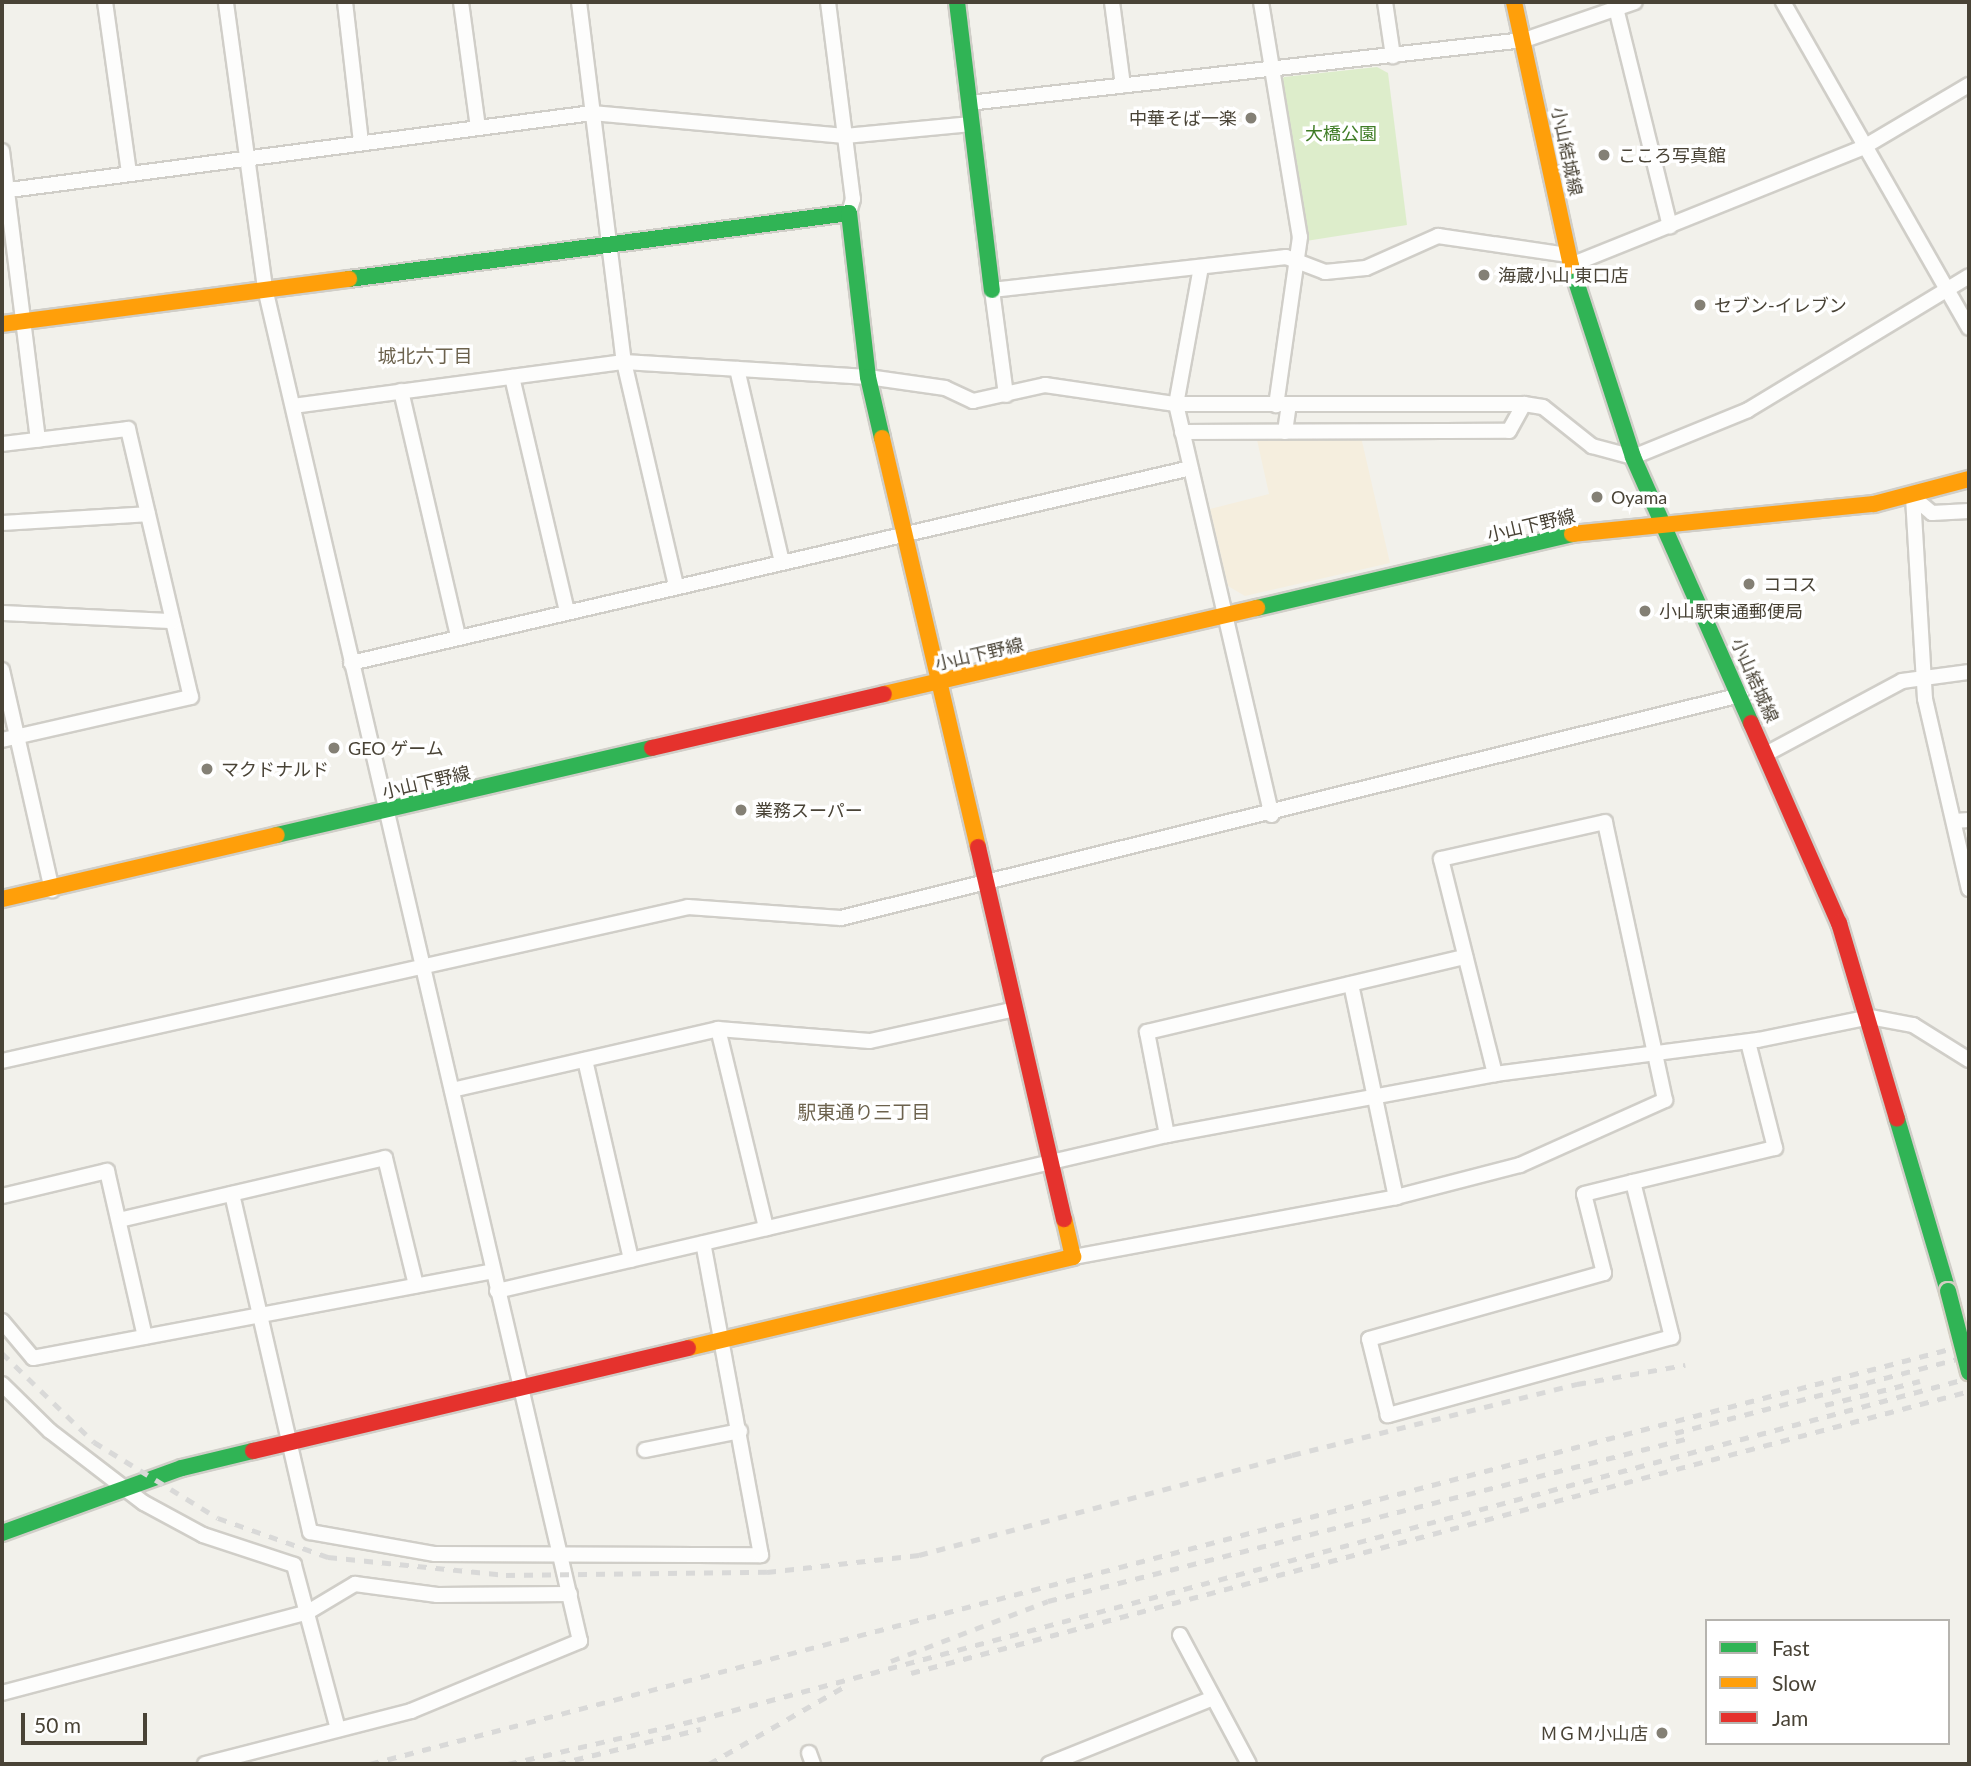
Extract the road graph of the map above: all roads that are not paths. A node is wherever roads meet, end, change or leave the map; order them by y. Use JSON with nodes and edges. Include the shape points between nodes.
{"nodes":[{"id":1,"x":105,"y":2,"type":"edge"},
{"id":2,"x":226,"y":2,"type":"edge"},
{"id":3,"x":345,"y":2,"type":"edge"},
{"id":4,"x":461,"y":2,"type":"edge"},
{"id":5,"x":579,"y":2,"type":"edge"},
{"id":6,"x":828,"y":2,"type":"edge"},
{"id":7,"x":957,"y":2,"type":"edge"},
{"id":8,"x":1112,"y":2,"type":"edge"},
{"id":9,"x":1261,"y":2,"type":"edge"},
{"id":10,"x":1385,"y":2,"type":"edge"},
{"id":11,"x":1514,"y":2,"type":"edge"},
{"id":12,"x":1635,"y":2,"type":"edge"},
{"id":13,"x":1783,"y":2,"type":"edge"},
{"id":14,"x":1616,"y":8,"type":"junction"},
{"id":15,"x":1524,"y":40,"type":"junction"},
{"id":16,"x":1393,"y":55,"type":"junction"},
{"id":17,"x":1270,"y":69,"type":"junction"},
{"id":18,"x":1123,"y":85,"type":"junction"},
{"id":19,"x":1969,"y":85,"type":"edge"},
{"id":20,"x":969,"y":103,"type":"junction"},
{"id":21,"x":592,"y":113,"type":"junction"},
{"id":22,"x":971,"y":124,"type":"junction"},
{"id":23,"x":478,"y":127,"type":"junction"},
{"id":24,"x":845,"y":136,"type":"junction"},
{"id":25,"x":361,"y":143,"type":"junction"},
{"id":26,"x":1864,"y":148,"type":"junction"},
{"id":27,"x":2,"y":151,"type":"edge"},
{"id":28,"x":247,"y":158,"type":"junction"},
{"id":29,"x":129,"y":173,"type":"junction"},
{"id":30,"x":4,"y":191,"type":"edge"},
{"id":31,"x":849,"y":212,"type":"junction"},
{"id":32,"x":1670,"y":226,"type":"junction"},
{"id":33,"x":609,"y":244,"type":"junction"},
{"id":34,"x":1570,"y":260,"type":"junction"},
{"id":35,"x":1298,"y":263,"type":"junction"},
{"id":36,"x":1201,"y":267,"type":"junction"},
{"id":37,"x":1969,"y":276,"type":"edge"},
{"id":38,"x":265,"y":288,"type":"junction"},
{"id":39,"x":992,"y":290,"type":"junction"},
{"id":40,"x":1946,"y":290,"type":"junction"},
{"id":41,"x":21,"y":322,"type":"junction"},
{"id":42,"x":2,"y":324,"type":"edge"},
{"id":43,"x":1969,"y":328,"type":"edge"},
{"id":44,"x":624,"y":362,"type":"junction"},
{"id":45,"x":737,"y":369,"type":"junction"},
{"id":46,"x":512,"y":377,"type":"junction"},
{"id":47,"x":868,"y":377,"type":"junction"},
{"id":48,"x":401,"y":391,"type":"junction"},
{"id":49,"x":1006,"y":395,"type":"junction"},
{"id":50,"x":1176,"y":404,"type":"junction"},
{"id":51,"x":1524,"y":404,"type":"junction"},
{"id":52,"x":1282,"y":405,"type":"junction"},
{"id":53,"x":293,"y":406,"type":"junction"},
{"id":54,"x":1182,"y":432,"type":"junction"},
{"id":55,"x":1285,"y":432,"type":"junction"},
{"id":56,"x":38,"y":440,"type":"junction"},
{"id":57,"x":2,"y":444,"type":"edge"},
{"id":58,"x":1633,"y":457,"type":"junction"},
{"id":59,"x":1191,"y":468,"type":"junction"},
{"id":60,"x":1969,"y":479,"type":"edge"},
{"id":61,"x":1913,"y":497,"type":"junction"},
{"id":62,"x":1969,"y":511,"type":"edge"},
{"id":63,"x":148,"y":514,"type":"junction"},
{"id":64,"x":1662,"y":521,"type":"junction"},
{"id":65,"x":2,"y":523,"type":"edge"},
{"id":66,"x":904,"y":534,"type":"junction"},
{"id":67,"x":782,"y":562,"type":"junction"},
{"id":68,"x":676,"y":586,"type":"junction"},
{"id":69,"x":567,"y":612,"type":"junction"},
{"id":70,"x":2,"y":613,"type":"edge"},
{"id":71,"x":1225,"y":616,"type":"junction"},
{"id":72,"x":173,"y":621,"type":"junction"},
{"id":73,"x":458,"y":636,"type":"junction"},
{"id":74,"x":351,"y":663,"type":"junction"},
{"id":75,"x":2,"y":670,"type":"edge"},
{"id":76,"x":1969,"y":672,"type":"edge"},
{"id":77,"x":1921,"y":675,"type":"junction"},
{"id":78,"x":939,"y":683,"type":"junction"},
{"id":79,"x":1741,"y":695,"type":"junction"},
{"id":80,"x":17,"y":736,"type":"junction"},
{"id":81,"x":2,"y":740,"type":"edge"},
{"id":82,"x":1766,"y":754,"type":"junction"},
{"id":83,"x":388,"y":811,"type":"junction"},
{"id":84,"x":1272,"y":815,"type":"junction"},
{"id":85,"x":1962,"y":821,"type":"edge"},
{"id":86,"x":985,"y":881,"type":"junction"},
{"id":87,"x":1969,"y":889,"type":"edge"},
{"id":88,"x":52,"y":890,"type":"junction"},
{"id":89,"x":2,"y":899,"type":"edge"},
{"id":90,"x":1465,"y":957,"type":"junction"},
{"id":91,"x":423,"y":964,"type":"junction"},
{"id":92,"x":1351,"y":984,"type":"junction"},
{"id":93,"x":1016,"y":1009,"type":"junction"},
{"id":94,"x":1870,"y":1017,"type":"junction"},
{"id":95,"x":719,"y":1029,"type":"junction"},
{"id":96,"x":1748,"y":1042,"type":"junction"},
{"id":97,"x":1660,"y":1054,"type":"junction"},
{"id":98,"x":585,"y":1060,"type":"junction"},
{"id":99,"x":1969,"y":1060,"type":"edge"},
{"id":100,"x":2,"y":1061,"type":"edge"},
{"id":101,"x":1495,"y":1074,"type":"junction"},
{"id":102,"x":452,"y":1090,"type":"junction"},
{"id":103,"x":1379,"y":1097,"type":"junction"},
{"id":104,"x":1167,"y":1135,"type":"junction"},
{"id":105,"x":1051,"y":1163,"type":"junction"},
{"id":106,"x":1633,"y":1182,"type":"junction"},
{"id":107,"x":232,"y":1194,"type":"junction"},
{"id":108,"x":2,"y":1196,"type":"edge"},
{"id":109,"x":1396,"y":1197,"type":"junction"},
{"id":110,"x":119,"y":1220,"type":"junction"},
{"id":111,"x":766,"y":1228,"type":"junction"},
{"id":112,"x":703,"y":1244,"type":"junction"},
{"id":113,"x":1073,"y":1257,"type":"junction"},
{"id":114,"x":631,"y":1260,"type":"junction"},
{"id":115,"x":492,"y":1271,"type":"junction"},
{"id":116,"x":416,"y":1285,"type":"junction"},
{"id":117,"x":497,"y":1291,"type":"junction"},
{"id":118,"x":261,"y":1315,"type":"junction"},
{"id":119,"x":2,"y":1321,"type":"edge"},
{"id":120,"x":145,"y":1337,"type":"junction"},
{"id":121,"x":725,"y":1339,"type":"junction"},
{"id":122,"x":1969,"y":1372,"type":"edge"},
{"id":123,"x":2,"y":1384,"type":"edge"},
{"id":124,"x":521,"y":1386,"type":"junction"},
{"id":125,"x":740,"y":1431,"type":"junction"},
{"id":126,"x":290,"y":1441,"type":"junction"},
{"id":127,"x":645,"y":1450,"type":"dead end"},
{"id":128,"x":120,"y":1487,"type":"junction"},
{"id":129,"x":2,"y":1533,"type":"edge"},
{"id":130,"x":560,"y":1550,"type":"junction"},
{"id":131,"x":569,"y":1594,"type":"junction"},
{"id":132,"x":308,"y":1612,"type":"junction"},
{"id":133,"x":1180,"y":1635,"type":"dead end"},
{"id":134,"x":2,"y":1693,"type":"edge"},
{"id":135,"x":1213,"y":1698,"type":"junction"},
{"id":136,"x":338,"y":1729,"type":"junction"},
{"id":137,"x":205,"y":1764,"type":"edge"},
{"id":138,"x":1048,"y":1764,"type":"edge"},
{"id":139,"x":1249,"y":1764,"type":"edge"}],
"edges":[{"from":1,"to":29,"type":"street"},
{"from":2,"to":28,"type":"street"},
{"from":3,"to":25,"type":"street"},
{"from":4,"to":23,"type":"street"},
{"from":5,"to":21,"type":"street"},
{"from":6,"to":24,"type":"street"},
{"from":7,"to":20,"type":"main road"},
{"from":8,"to":18,"type":"street"},
{"from":9,"to":17,"type":"street"},
{"from":10,"to":16,"type":"street"},
{"from":11,"to":15,"type":"main road","name":"小山結城線"},
{"from":12,"to":14,"type":"street"},
{"from":13,"to":26,"type":"street"},
{"from":14,"to":15,"type":"street"},
{"from":14,"to":32,"type":"street"},
{"from":15,"to":16,"type":"street"},
{"from":15,"to":34,"type":"main road","name":"小山結城線"},
{"from":16,"to":17,"type":"street"},
{"from":17,"to":18,"type":"street"},
{"from":17,"to":35,"type":"street","via":[[1300,237]]},
{"from":18,"to":20,"type":"street"},
{"from":19,"to":26,"type":"street"},
{"from":20,"to":22,"type":"main road"},
{"from":21,"to":23,"type":"street"},
{"from":21,"to":24,"type":"street"},
{"from":21,"to":33,"type":"street"},
{"from":22,"to":24,"type":"street"},
{"from":22,"to":39,"type":"main road"},
{"from":23,"to":25,"type":"street"},
{"from":24,"to":31,"type":"street","via":[[853,199]]},
{"from":25,"to":28,"type":"street"},
{"from":26,"to":32,"type":"street"},
{"from":26,"to":40,"type":"street"},
{"from":27,"to":30,"type":"street"},
{"from":28,"to":29,"type":"street"},
{"from":28,"to":38,"type":"street"},
{"from":29,"to":30,"type":"street"},
{"from":30,"to":41,"type":"street"},
{"from":31,"to":33,"type":"main road"},
{"from":31,"to":47,"type":"main road"},
{"from":32,"to":34,"type":"street"},
{"from":33,"to":38,"type":"main road"},
{"from":33,"to":44,"type":"street"},
{"from":34,"to":35,"type":"street","via":[[1438,236],[1366,268],[1325,272]]},
{"from":34,"to":58,"type":"main road","name":"小山結城線"},
{"from":35,"to":36,"type":"street","via":[[1286,257]]},
{"from":35,"to":52,"type":"street"},
{"from":36,"to":39,"type":"street"},
{"from":36,"to":50,"type":"street"},
{"from":37,"to":40,"type":"street"},
{"from":38,"to":41,"type":"main road"},
{"from":38,"to":53,"type":"street"},
{"from":39,"to":49,"type":"street"},
{"from":40,"to":43,"type":"street"},
{"from":40,"to":58,"type":"street","via":[[1748,410]]},
{"from":41,"to":42,"type":"main road"},
{"from":41,"to":56,"type":"street"},
{"from":44,"to":45,"type":"street"},
{"from":44,"to":46,"type":"street"},
{"from":44,"to":68,"type":"street"},
{"from":45,"to":47,"type":"street"},
{"from":45,"to":67,"type":"street"},
{"from":46,"to":48,"type":"street"},
{"from":46,"to":69,"type":"street"},
{"from":47,"to":49,"type":"street","via":[[944,388],[973,401]]},
{"from":47,"to":66,"type":"main road"},
{"from":48,"to":53,"type":"street"},
{"from":48,"to":73,"type":"street"},
{"from":49,"to":50,"type":"street","via":[[1045,385],[1083,387]]},
{"from":50,"to":52,"type":"street"},
{"from":50,"to":54,"type":"street"},
{"from":51,"to":52,"type":"street"},
{"from":51,"to":55,"type":"street","via":[[1510,431]]},
{"from":51,"to":58,"type":"street","via":[[1543,407],[1592,446]]},
{"from":52,"to":55,"type":"street"},
{"from":53,"to":74,"type":"street"},
{"from":54,"to":55,"type":"street"},
{"from":54,"to":59,"type":"street"},
{"from":56,"to":57,"type":"street"},
{"from":56,"to":63,"type":"street","via":[[128,429]]},
{"from":58,"to":64,"type":"main road","name":"小山結城線"},
{"from":59,"to":66,"type":"street"},
{"from":59,"to":71,"type":"street"},
{"from":60,"to":61,"type":"main road","name":"小山下野線"},
{"from":61,"to":62,"type":"street","via":[[1932,513]]},
{"from":61,"to":64,"type":"main road","name":"小山下野線"},
{"from":61,"to":77,"type":"street"},
{"from":63,"to":65,"type":"street"},
{"from":63,"to":72,"type":"street"},
{"from":64,"to":71,"type":"main road","name":"小山下野線","via":[[1600,528]]},
{"from":64,"to":79,"type":"main road","name":"小山結城線"},
{"from":66,"to":67,"type":"street"},
{"from":66,"to":78,"type":"main road"},
{"from":67,"to":68,"type":"street"},
{"from":68,"to":69,"type":"street"},
{"from":69,"to":73,"type":"street"},
{"from":70,"to":72,"type":"street"},
{"from":71,"to":78,"type":"main road","name":"小山下野線"},
{"from":71,"to":84,"type":"street"},
{"from":72,"to":80,"type":"street","via":[[191,697]]},
{"from":73,"to":74,"type":"street"},
{"from":74,"to":83,"type":"street"},
{"from":75,"to":80,"type":"street"},
{"from":76,"to":77,"type":"street"},
{"from":77,"to":82,"type":"street"},
{"from":77,"to":85,"type":"street"},
{"from":78,"to":83,"type":"main road","name":"小山下野線"},
{"from":78,"to":86,"type":"main road"},
{"from":79,"to":82,"type":"main road","name":"小山結城線"},
{"from":79,"to":84,"type":"street"},
{"from":80,"to":81,"type":"street"},
{"from":80,"to":88,"type":"street"},
{"from":82,"to":94,"type":"main road","name":"小山結城線","via":[[1839,923]]},
{"from":83,"to":88,"type":"main road","name":"小山下野線"},
{"from":83,"to":91,"type":"street"},
{"from":84,"to":86,"type":"street"},
{"from":85,"to":87,"type":"street"},
{"from":86,"to":91,"type":"street","via":[[841,918],[688,906]]},
{"from":86,"to":93,"type":"main road"},
{"from":88,"to":89,"type":"main road","name":"小山下野線"},
{"from":90,"to":92,"type":"street"},
{"from":90,"to":97,"type":"street","via":[[1441,859],[1605,822]]},
{"from":90,"to":101,"type":"street"},
{"from":91,"to":100,"type":"street"},
{"from":91,"to":102,"type":"street"},
{"from":92,"to":103,"type":"street"},
{"from":92,"to":104,"type":"street","via":[[1147,1032]]},
{"from":93,"to":95,"type":"street","via":[[870,1041]]},
{"from":93,"to":105,"type":"main road"},
{"from":94,"to":96,"type":"street"},
{"from":94,"to":99,"type":"street","via":[[1913,1025]]},
{"from":94,"to":122,"type":"main road","name":"小山結城線","bridge":true,"via":[[1905,1162],[1948,1291]]},
{"from":95,"to":98,"type":"street"},
{"from":95,"to":111,"type":"street"},
{"from":96,"to":97,"type":"street"},
{"from":96,"to":106,"type":"street","via":[[1775,1148]]},
{"from":97,"to":101,"type":"street"},
{"from":97,"to":109,"type":"street","via":[[1665,1101],[1520,1166]]},
{"from":98,"to":102,"type":"street"},
{"from":98,"to":114,"type":"street"},
{"from":101,"to":103,"type":"street"},
{"from":102,"to":115,"type":"street"},
{"from":103,"to":104,"type":"street"},
{"from":103,"to":109,"type":"street"},
{"from":104,"to":105,"type":"street"},
{"from":105,"to":111,"type":"street"},
{"from":105,"to":113,"type":"main road"},
{"from":106,"to":106,"type":"street","via":[[1584,1194],[1604,1273],[1369,1339],[1388,1415],[1672,1336]]},
{"from":107,"to":110,"type":"street"},
{"from":107,"to":116,"type":"street","via":[[385,1158]]},
{"from":107,"to":118,"type":"street"},
{"from":108,"to":110,"type":"street","via":[[107,1171]]},
{"from":109,"to":113,"type":"street"},
{"from":110,"to":120,"type":"street"},
{"from":111,"to":112,"type":"street"},
{"from":112,"to":114,"type":"street"},
{"from":112,"to":121,"type":"street"},
{"from":113,"to":121,"type":"main road"},
{"from":114,"to":117,"type":"street"},
{"from":115,"to":116,"type":"street"},
{"from":115,"to":117,"type":"street"},
{"from":116,"to":118,"type":"street"},
{"from":117,"to":124,"type":"street"},
{"from":118,"to":120,"type":"street"},
{"from":118,"to":126,"type":"street"},
{"from":119,"to":120,"type":"street","via":[[33,1358]]},
{"from":121,"to":124,"type":"main road"},
{"from":121,"to":125,"type":"street"},
{"from":123,"to":128,"type":"street"},
{"from":124,"to":126,"type":"main road"},
{"from":124,"to":130,"type":"street"},
{"from":125,"to":127,"type":"street"},
{"from":125,"to":130,"type":"street","via":[[761,1555]]},
{"from":126,"to":128,"type":"main road"},
{"from":126,"to":130,"type":"street","via":[[310,1532],[435,1554]]},
{"from":128,"to":129,"type":"main road"},
{"from":128,"to":132,"type":"street","via":[[203,1535],[294,1565]]},
{"from":130,"to":131,"type":"street"},
{"from":131,"to":132,"type":"street","via":[[437,1595],[355,1584]]},
{"from":131,"to":136,"type":"street","via":[[580,1641],[411,1710]]},
{"from":132,"to":134,"type":"street"},
{"from":132,"to":136,"type":"street"},
{"from":133,"to":135,"type":"street"},
{"from":135,"to":138,"type":"street"},
{"from":135,"to":139,"type":"street"},
{"from":136,"to":137,"type":"street"}]}
